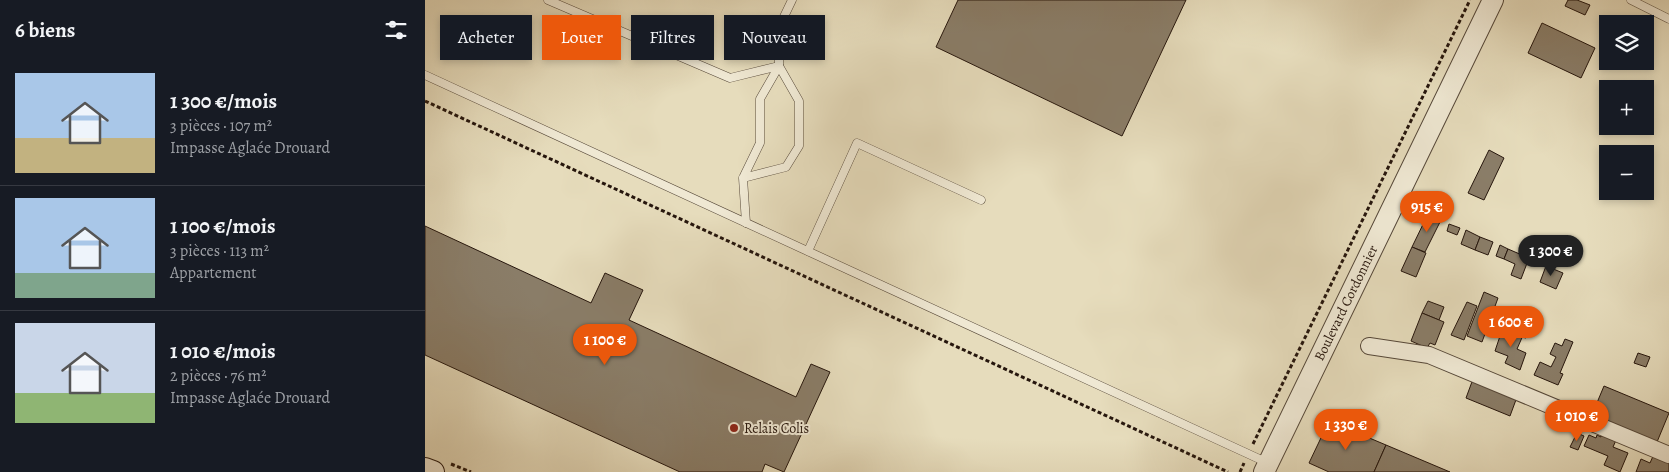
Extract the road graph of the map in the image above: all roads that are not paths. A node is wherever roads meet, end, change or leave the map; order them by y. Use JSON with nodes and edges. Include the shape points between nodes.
{"nodes":[{"id":1,"x":548,"y":0,"type":"edge"},
{"id":2,"x":792,"y":0,"type":"edge"},
{"id":3,"x":1493,"y":0,"type":"edge"},
{"id":4,"x":1631,"y":0,"type":"edge"},
{"id":5,"x":1669,"y":19,"type":"edge"},
{"id":6,"x":779,"y":66,"type":"junction"},
{"id":7,"x":425,"y":75,"type":"edge"},
{"id":8,"x":743,"y":178,"type":"junction"},
{"id":9,"x":981,"y":200,"type":"dead end"},
{"id":10,"x":746,"y":223,"type":"junction"},
{"id":11,"x":808,"y":251,"type":"junction"},
{"id":12,"x":1369,"y":346,"type":"dead end"},
{"id":13,"x":1669,"y":455,"type":"edge"},
{"id":14,"x":1266,"y":468,"type":"edge"},
{"id":15,"x":425,"y":469,"type":"edge"},
{"id":16,"x":433,"y":472,"type":"edge"}],
"edges":[{"from":1,"to":6,"type":"lane","via":[[730,78]]},
{"from":2,"to":6,"type":"lane","via":[[779,28]]},
{"from":3,"to":14,"type":"street","name":"Boulevard Cordonnier"},
{"from":4,"to":5,"type":"lane"},
{"from":6,"to":8,"type":"lane","via":[[760,99],[760,143]]},
{"from":6,"to":8,"type":"lane","via":[[799,101],[799,146],[785,167]]},
{"from":7,"to":10,"type":"lane"},
{"from":8,"to":10,"type":"lane"},
{"from":9,"to":11,"type":"lane","via":[[857,143]]},
{"from":10,"to":11,"type":"lane"},
{"from":11,"to":14,"type":"lane","via":[[1248,454]]},
{"from":12,"to":13,"type":"street","via":[[1429,355]]},
{"from":15,"to":16,"type":"main road"}]}
